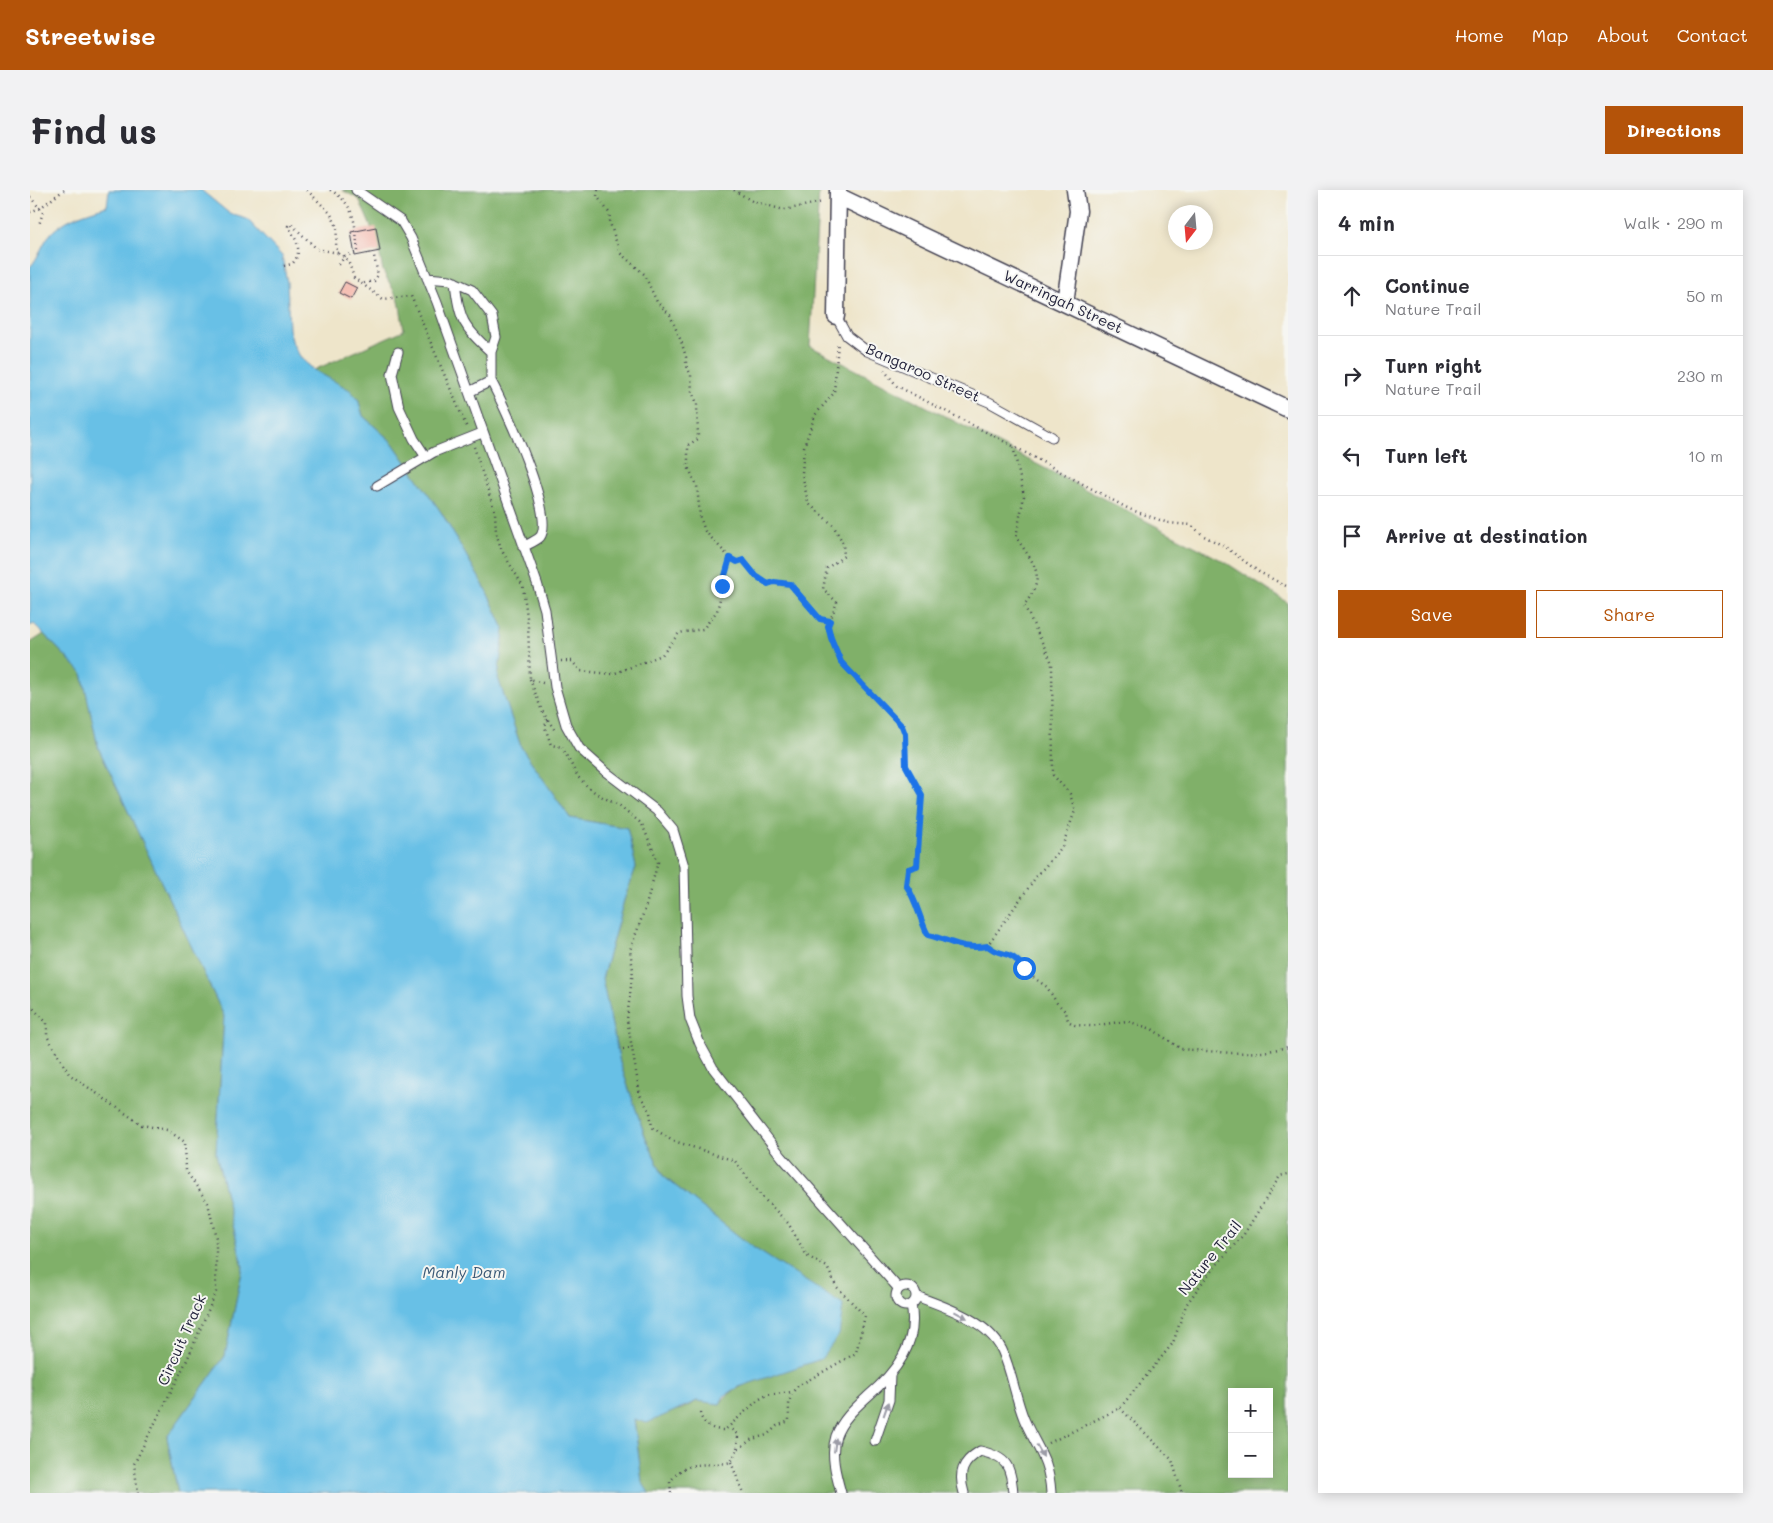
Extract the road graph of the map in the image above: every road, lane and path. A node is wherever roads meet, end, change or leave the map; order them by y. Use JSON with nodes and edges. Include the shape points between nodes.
{"nodes":[{"id":1,"x":64,"y":190,"type":"edge"},
{"id":2,"x":306,"y":190,"type":"edge"},
{"id":3,"x":330,"y":190,"type":"edge"},
{"id":4,"x":356,"y":190,"type":"edge"},
{"id":5,"x":598,"y":190,"type":"edge"},
{"id":6,"x":734,"y":190,"type":"edge"},
{"id":7,"x":1075,"y":190,"type":"edge"},
{"id":8,"x":838,"y":193,"type":"edge"},
{"id":9,"x":30,"y":197,"type":"edge"},
{"id":10,"x":40,"y":208,"type":"junction"},
{"id":11,"x":30,"y":212,"type":"edge"},
{"id":12,"x":39,"y":225,"type":"dead end"},
{"id":13,"x":338,"y":253,"type":"junction"},
{"id":14,"x":345,"y":256,"type":"junction"},
{"id":15,"x":374,"y":256,"type":"dead end"},
{"id":16,"x":284,"y":266,"type":"dead end"},
{"id":17,"x":338,"y":266,"type":"dead end"},
{"id":18,"x":427,"y":278,"type":"junction"},
{"id":19,"x":455,"y":282,"type":"junction"},
{"id":20,"x":362,"y":284,"type":"junction"},
{"id":21,"x":1065,"y":303,"type":"junction"},
{"id":22,"x":836,"y":316,"type":"joint"},
{"id":23,"x":847,"y":336,"type":"junction"},
{"id":24,"x":867,"y":351,"type":"junction"},
{"id":25,"x":398,"y":352,"type":"dead end"},
{"id":26,"x":491,"y":352,"type":"junction"},
{"id":27,"x":491,"y":381,"type":"junction"},
{"id":28,"x":469,"y":392,"type":"junction"},
{"id":29,"x":1288,"y":409,"type":"edge"},
{"id":30,"x":482,"y":433,"type":"junction"},
{"id":31,"x":1052,"y":436,"type":"dead end"},
{"id":32,"x":470,"y":438,"type":"junction"},
{"id":33,"x":1013,"y":446,"type":"junction"},
{"id":34,"x":426,"y":457,"type":"junction"},
{"id":35,"x":377,"y":486,"type":"dead end"},
{"id":36,"x":523,"y":546,"type":"junction"},
{"id":37,"x":730,"y":558,"type":"junction"},
{"id":38,"x":1288,"y":587,"type":"edge"},
{"id":39,"x":830,"y":621,"type":"junction"},
{"id":40,"x":551,"y":654,"type":"junction"},
{"id":41,"x":530,"y":680,"type":"junction"},
{"id":42,"x":555,"y":687,"type":"junction"},
{"id":43,"x":547,"y":719,"type":"junction"},
{"id":44,"x":560,"y":737,"type":"dead end"},
{"id":45,"x":562,"y":747,"type":"junction"},
{"id":46,"x":568,"y":748,"type":"dead end"},
{"id":47,"x":988,"y":946,"type":"junction"},
{"id":48,"x":30,"y":1006,"type":"edge"},
{"id":49,"x":1288,"y":1047,"type":"edge"},
{"id":50,"x":631,"y":1048,"type":"junction"},
{"id":51,"x":623,"y":1050,"type":"dead end"},
{"id":52,"x":1288,"y":1174,"type":"edge"},
{"id":53,"x":899,"y":1289,"type":"junction"},
{"id":54,"x":916,"y":1296,"type":"junction"},
{"id":55,"x":911,"y":1305,"type":"junction"},
{"id":56,"x":890,"y":1375,"type":"junction"},
{"id":57,"x":792,"y":1392,"type":"junction"},
{"id":58,"x":1120,"y":1408,"type":"junction"},
{"id":59,"x":700,"y":1413,"type":"dead end"},
{"id":60,"x":729,"y":1427,"type":"junction"},
{"id":61,"x":875,"y":1441,"type":"dead end"},
{"id":62,"x":1038,"y":1448,"type":"junction"},
{"id":63,"x":737,"y":1450,"type":"junction"},
{"id":64,"x":730,"y":1462,"type":"junction"},
{"id":65,"x":138,"y":1493,"type":"edge"},
{"id":66,"x":671,"y":1493,"type":"edge"},
{"id":67,"x":743,"y":1493,"type":"edge"},
{"id":68,"x":841,"y":1493,"type":"edge"},
{"id":69,"x":964,"y":1493,"type":"edge"},
{"id":70,"x":1013,"y":1493,"type":"edge"},
{"id":71,"x":1051,"y":1493,"type":"edge"},
{"id":72,"x":1182,"y":1493,"type":"edge"}],
"edges":[{"from":1,"to":10,"type":"path"},
{"from":2,"to":13,"type":"path","via":[[331,214],[337,227]]},
{"from":3,"to":14,"type":"path","via":[[350,207],[354,223],[358,252]]},
{"from":4,"to":18,"type":"lane","via":[[402,221]]},
{"from":5,"to":37,"type":"path","via":[[596,196],[610,214],[620,253],[644,274],[657,302],[670,316],[686,357],[697,403],[698,423],[698,439],[688,445],[688,467],[697,485],[700,517],[705,530]]},
{"from":6,"to":8,"type":"path","via":[[752,200],[784,210],[831,200]]},
{"from":7,"to":21,"type":"street","via":[[1078,211]]},
{"from":8,"to":21,"type":"street","name":"Warringah Street"},
{"from":8,"to":22,"type":"street","name":"Bangaroo Street"},
{"from":9,"to":10,"type":"path"},
{"from":10,"to":11,"type":"path"},
{"from":10,"to":12,"type":"path","via":[[43,212]]},
{"from":13,"to":14,"type":"path"},
{"from":13,"to":16,"type":"path","via":[[318,249],[291,224],[288,226],[296,239],[298,255],[292,264]]},
{"from":14,"to":17,"type":"path"},
{"from":14,"to":20,"type":"path","via":[[354,278]]},
{"from":15,"to":20,"type":"path","via":[[378,275],[374,281]]},
{"from":18,"to":19,"type":"lane"},
{"from":18,"to":28,"type":"lane"},
{"from":19,"to":26,"type":"lane","via":[[458,310],[470,332]]},
{"from":19,"to":26,"type":"lane","via":[[472,290],[492,316],[496,337]]},
{"from":20,"to":32,"type":"path","via":[[384,299],[411,296],[457,400]]},
{"from":21,"to":29,"type":"street","name":"Warringah Street"},
{"from":22,"to":23,"type":"lane","name":"Bangaroo Street"},
{"from":23,"to":24,"type":"lane","name":"Bangaroo Street"},
{"from":23,"to":39,"type":"path","via":[[837,343],[834,392],[815,415],[804,447],[802,473],[808,503],[833,525],[843,543],[844,556],[827,568],[823,589],[837,602]]},
{"from":24,"to":31,"type":"lane","name":"Bangaroo Street","via":[[989,402]]},
{"from":24,"to":33,"type":"path","via":[[896,386]]},
{"from":25,"to":34,"type":"lane","via":[[392,374],[400,407]]},
{"from":26,"to":27,"type":"lane"},
{"from":27,"to":28,"type":"lane"},
{"from":27,"to":36,"type":"lane","via":[[524,451],[543,514],[540,537]]},
{"from":28,"to":30,"type":"lane"},
{"from":30,"to":32,"type":"lane"},
{"from":30,"to":36,"type":"lane"},
{"from":32,"to":34,"type":"lane"},
{"from":32,"to":41,"type":"path","via":[[495,512],[496,534],[502,551],[523,586]]},
{"from":33,"to":38,"type":"path","via":[[1129,509],[1168,523],[1191,526],[1259,572]]},
{"from":33,"to":47,"type":"path","via":[[1024,496],[1016,537],[1037,570],[1036,590],[1024,605],[1052,662],[1053,775],[1070,794],[1075,811],[1062,846],[1036,876]]},
{"from":34,"to":35,"type":"lane"},
{"from":36,"to":40,"type":"lane","via":[[545,610]]},
{"from":37,"to":39,"type":"path","via":[[737,562],[743,560],[756,576],[768,584],[790,584],[820,619]]},
{"from":37,"to":40,"type":"path","via":[[717,611],[703,629],[679,633],[662,655],[613,674],[580,671],[572,661],[560,661]]},
{"from":39,"to":47,"type":"path","via":[[831,638],[841,662],[902,726],[905,734],[906,766],[922,795],[917,866],[908,869],[906,885],[915,898],[919,918],[928,935],[962,947]]},
{"from":40,"to":42,"type":"lane"},
{"from":41,"to":42,"type":"path"},
{"from":41,"to":43,"type":"path"},
{"from":42,"to":53,"type":"lane","via":[[566,725],[579,748],[657,811],[673,830],[684,866],[690,1019],[713,1068],[782,1157]]},
{"from":43,"to":44,"type":"path"},
{"from":43,"to":45,"type":"path","via":[[545,727],[550,745]]},
{"from":45,"to":46,"type":"path","via":[[566,745]]},
{"from":45,"to":50,"type":"path","via":[[578,777],[587,786],[642,824],[658,862],[630,950],[633,970],[627,1018]]},
{"from":47,"to":49,"type":"path","via":[[1017,959],[1047,987],[1066,1012],[1068,1021],[1075,1025],[1127,1021],[1152,1029],[1181,1049],[1232,1053]]},
{"from":48,"to":65,"type":"path","name":"Circuit Track","via":[[47,1023],[47,1036],[69,1074],[142,1125],[167,1130],[185,1142],[186,1171],[208,1203],[216,1238],[216,1292],[187,1360],[134,1464]]},
{"from":50,"to":51,"type":"path"},
{"from":50,"to":57,"type":"path","via":[[640,1095],[650,1112],[652,1127],[671,1140],[735,1161],[762,1197],[788,1223],[807,1256],[827,1267],[836,1286],[864,1316],[856,1354]]},
{"from":52,"to":58,"type":"path","name":"Nature Trail","via":[[1280,1176],[1244,1234],[1207,1276],[1186,1306],[1173,1343]]},
{"from":53,"to":54,"type":"lane","via":[[911,1287]]},
{"from":53,"to":55,"type":"lane","via":[[896,1295],[898,1302],[903,1306]]},
{"from":54,"to":55,"type":"lane"},
{"from":54,"to":62,"type":"lane","one_way":true,"via":[[966,1317],[991,1334],[1002,1350],[1024,1418]]},
{"from":55,"to":56,"type":"lane","via":[[914,1318],[910,1344]]},
{"from":61,"to":56,"type":"lane","one_way":true,"via":[[889,1400]]},
{"from":68,"to":56,"type":"lane","one_way":true,"via":[[835,1473],[836,1438],[855,1408]]},
{"from":57,"to":60,"type":"path","via":[[762,1398]]},
{"from":57,"to":63,"type":"path","via":[[789,1421]]},
{"from":58,"to":62,"type":"path"},
{"from":58,"to":72,"type":"path","via":[[1172,1460]]},
{"from":59,"to":60,"type":"path","via":[[709,1427],[718,1430]]},
{"from":60,"to":63,"type":"path","via":[[738,1435]]},
{"from":62,"to":71,"type":"lane","one_way":true,"via":[[1050,1474]]},
{"from":63,"to":64,"type":"path"},
{"from":64,"to":66,"type":"path","via":[[684,1467],[670,1482]]},
{"from":64,"to":67,"type":"path"},
{"from":69,"to":70,"type":"lane","via":[[960,1480],[967,1460],[980,1451],[997,1455],[1012,1470]]}]}
